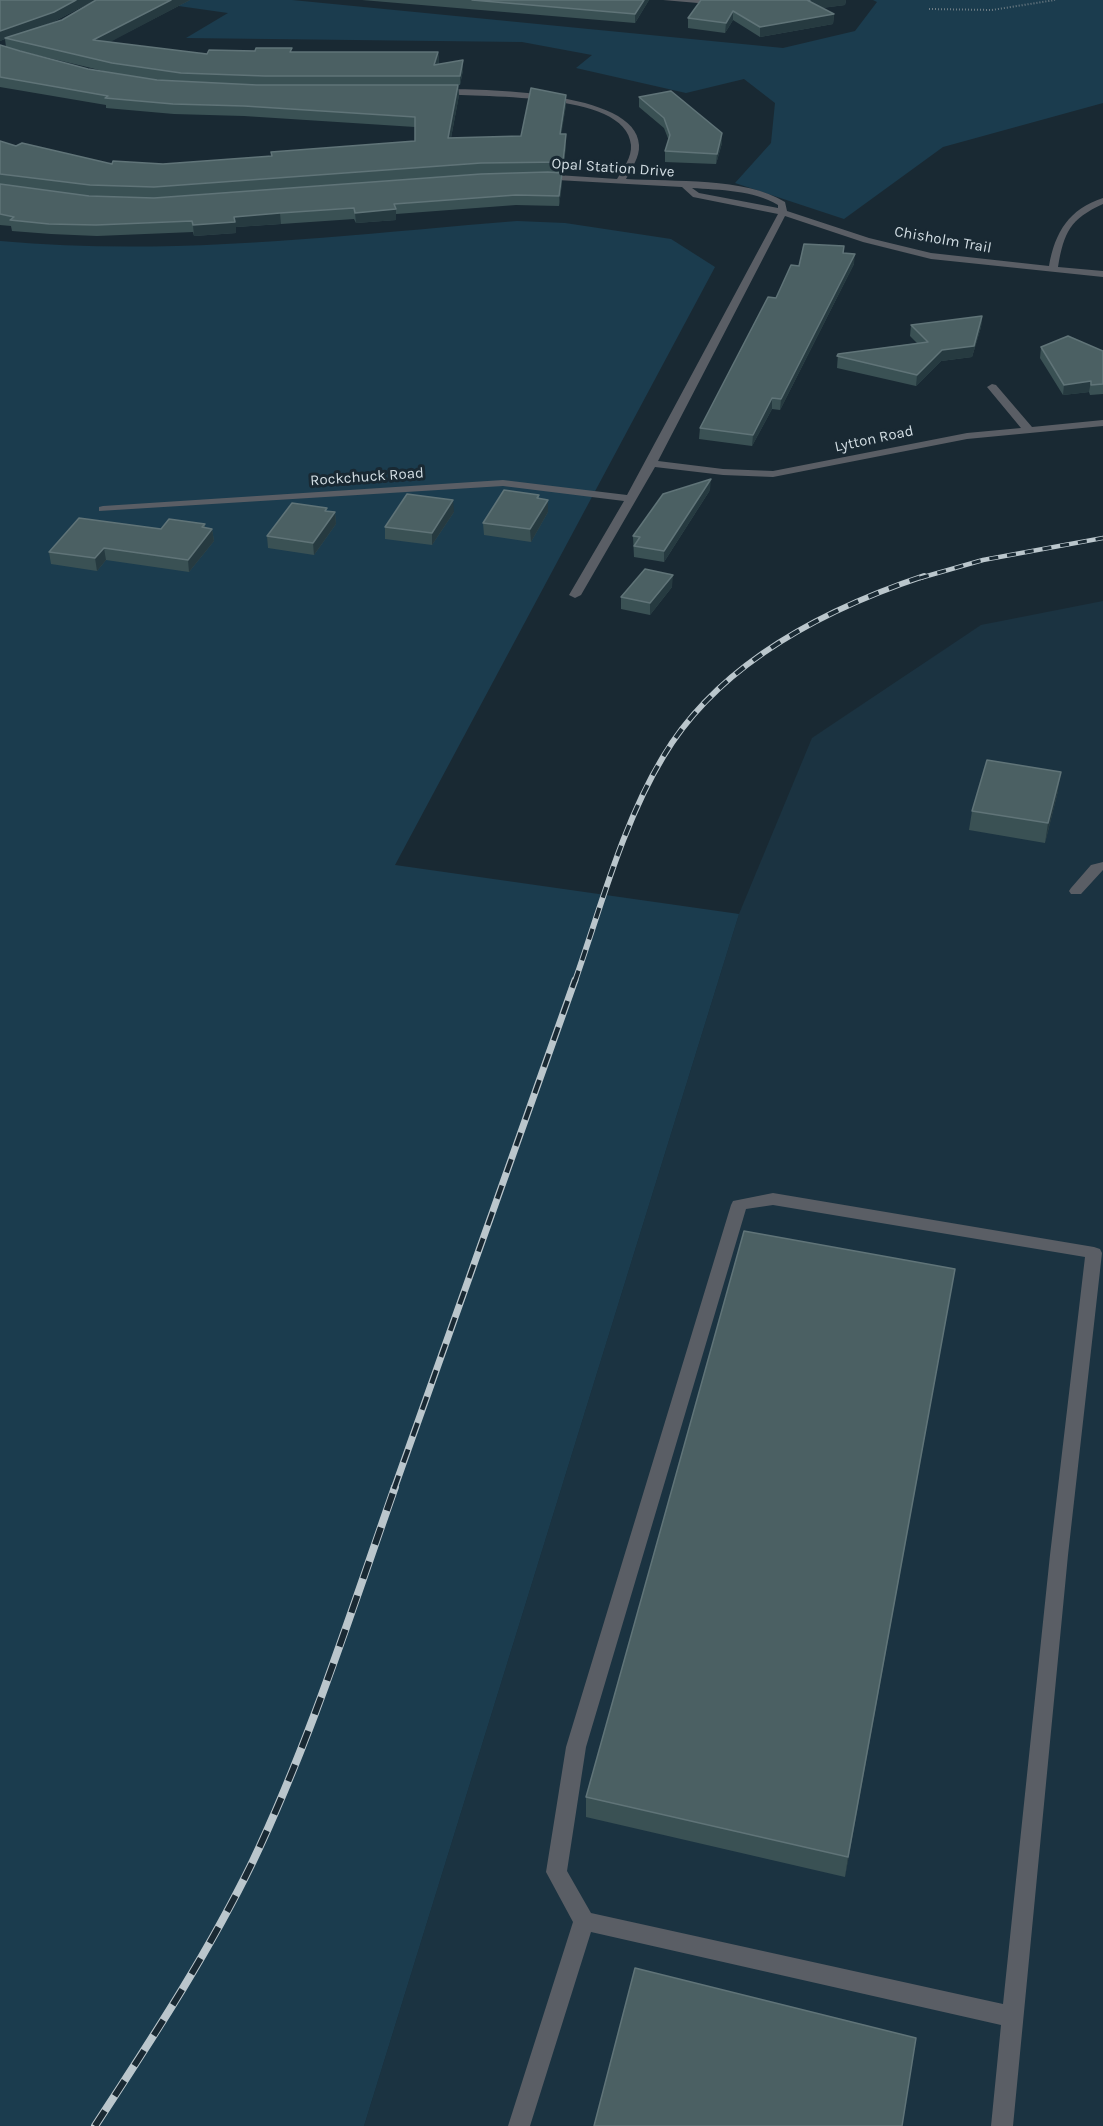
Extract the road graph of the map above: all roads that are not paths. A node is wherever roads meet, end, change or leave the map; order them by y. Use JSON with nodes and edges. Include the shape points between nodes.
{"nodes":[{"id":1,"x":667,"y":0,"type":"edge"},
{"id":2,"x":679,"y":0,"type":"edge"},
{"id":3,"x":727,"y":3,"type":"edge"},
{"id":4,"x":429,"y":91,"type":"edge"},
{"id":5,"x":536,"y":177,"type":"edge"},
{"id":6,"x":621,"y":180,"type":"junction"},
{"id":7,"x":685,"y":187,"type":"junction"},
{"id":8,"x":1103,"y":201,"type":"edge"},
{"id":9,"x":783,"y":212,"type":"junction"},
{"id":10,"x":1053,"y":270,"type":"junction"},
{"id":11,"x":1103,"y":274,"type":"edge"},
{"id":12,"x":992,"y":387,"type":"dead end"},
{"id":13,"x":1103,"y":423,"type":"edge"},
{"id":14,"x":1028,"y":429,"type":"junction"},
{"id":15,"x":652,"y":463,"type":"junction"},
{"id":16,"x":631,"y":499,"type":"junction"},
{"id":17,"x":103,"y":509,"type":"dead end"},
{"id":18,"x":575,"y":595,"type":"dead end"},
{"id":19,"x":1103,"y":866,"type":"edge"},
{"id":20,"x":1076,"y":891,"type":"dead end"},
{"id":21,"x":584,"y":1921,"type":"junction"},
{"id":22,"x":1013,"y":2017,"type":"junction"},
{"id":23,"x":519,"y":2126,"type":"edge"},
{"id":24,"x":1002,"y":2126,"type":"edge"}],
"edges":[{"from":1,"to":2,"type":"street"},
{"from":2,"to":3,"type":"street"},
{"from":4,"to":6,"type":"street","via":[[539,95],[599,110],[634,136],[636,146]]},
{"from":5,"to":6,"type":"street","name":"Opal Station Drive"},
{"from":6,"to":7,"type":"street","name":"Opal Station Drive"},
{"from":7,"to":9,"type":"street","name":"Opal Station Drive","via":[[696,195]]},
{"from":7,"to":9,"type":"street","name":"Opal Station Drive","via":[[721,187],[769,196],[782,204]]},
{"from":8,"to":10,"type":"street","via":[[1064,225]]},
{"from":9,"to":10,"type":"street","name":"Chisholm Trail","via":[[908,251]]},
{"from":9,"to":15,"type":"street"},
{"from":10,"to":11,"type":"street","name":"Chisholm Trail"},
{"from":12,"to":14,"type":"street"},
{"from":13,"to":14,"type":"street","name":"Lytton Road"},
{"from":14,"to":15,"type":"street","name":"Lytton Road","via":[[901,447],[773,474]]},
{"from":15,"to":16,"type":"street"},
{"from":16,"to":17,"type":"street","name":"Rockchuck Road","via":[[503,483]]},
{"from":16,"to":18,"type":"street"},
{"from":19,"to":20,"type":"street","via":[[1096,868]]},
{"from":21,"to":22,"type":"street"},
{"from":21,"to":22,"type":"street","via":[[556,1872],[576,1747],[739,1205],[773,1199],[1094,1253]]},
{"from":21,"to":23,"type":"street"},
{"from":22,"to":24,"type":"street"}]}
